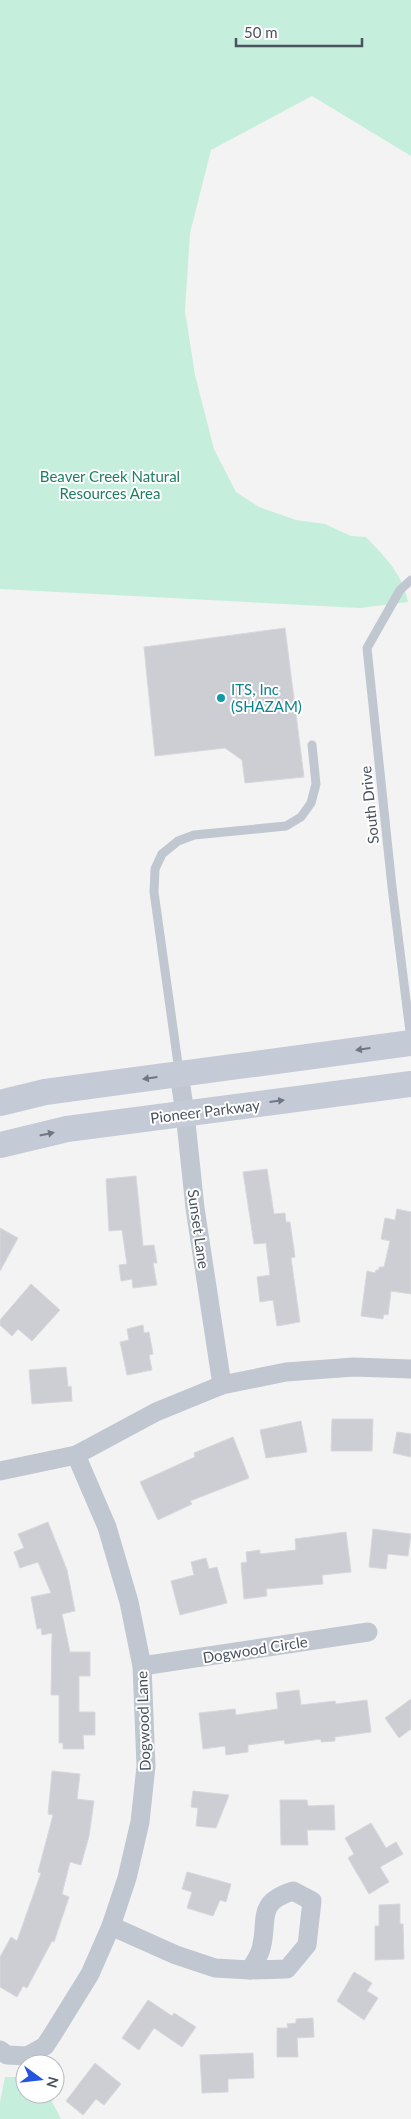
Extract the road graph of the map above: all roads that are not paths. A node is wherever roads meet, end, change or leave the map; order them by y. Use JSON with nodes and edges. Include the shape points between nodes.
{"nodes":[{"id":1,"x":411,"y":580,"type":"edge"},
{"id":2,"x":312,"y":744,"type":"dead end"},
{"id":3,"x":411,"y":1041,"type":"edge"},
{"id":4,"x":179,"y":1074,"type":"junction"},
{"id":5,"x":411,"y":1084,"type":"edge"},
{"id":6,"x":0,"y":1103,"type":"edge"},
{"id":7,"x":186,"y":1113,"type":"junction"},
{"id":8,"x":0,"y":1145,"type":"edge"},
{"id":9,"x":411,"y":1369,"type":"edge"},
{"id":10,"x":222,"y":1385,"type":"junction"},
{"id":11,"x":76,"y":1455,"type":"junction"},
{"id":12,"x":0,"y":1471,"type":"edge"},
{"id":13,"x":368,"y":1632,"type":"dead end"},
{"id":14,"x":142,"y":1666,"type":"junction"},
{"id":15,"x":111,"y":1926,"type":"junction"},
{"id":16,"x":250,"y":1970,"type":"dead end"},
{"id":17,"x":0,"y":2050,"type":"edge"}],
"edges":[{"from":1,"to":3,"type":"lane","name":"South Drive","via":[[400,590],[367,648]]},
{"from":2,"to":4,"type":"lane","via":[[316,784],[311,803],[301,817],[286,826],[194,835],[178,841],[162,854],[155,870],[154,892]]},
{"from":3,"to":4,"type":"street","one_way":true},
{"from":4,"to":6,"type":"street","one_way":true,"via":[[45,1092]]},
{"from":4,"to":7,"type":"street","name":"Sunset Lane"},
{"from":7,"to":5,"type":"street","name":"Pioneer Parkway","one_way":true},
{"from":8,"to":7,"type":"street","name":"Pioneer Parkway","one_way":true,"via":[[67,1129]]},
{"from":7,"to":10,"type":"street","name":"Sunset Lane","via":[[195,1208]]},
{"from":9,"to":10,"type":"street","via":[[354,1367],[286,1372]]},
{"from":10,"to":11,"type":"street","via":[[156,1412]]},
{"from":11,"to":12,"type":"street"},
{"from":11,"to":14,"type":"street","name":"Dogwood Lane","via":[[106,1527],[129,1602]]},
{"from":13,"to":14,"type":"street","name":"Dogwood Circle"},
{"from":14,"to":15,"type":"street","name":"Dogwood Lane","via":[[146,1766],[141,1813],[128,1878]]},
{"from":15,"to":16,"type":"street","via":[[176,1955],[215,1968]]},
{"from":15,"to":17,"type":"street","name":"Dogwood Lane","via":[[90,1974],[45,2046],[27,2056]]}]}
